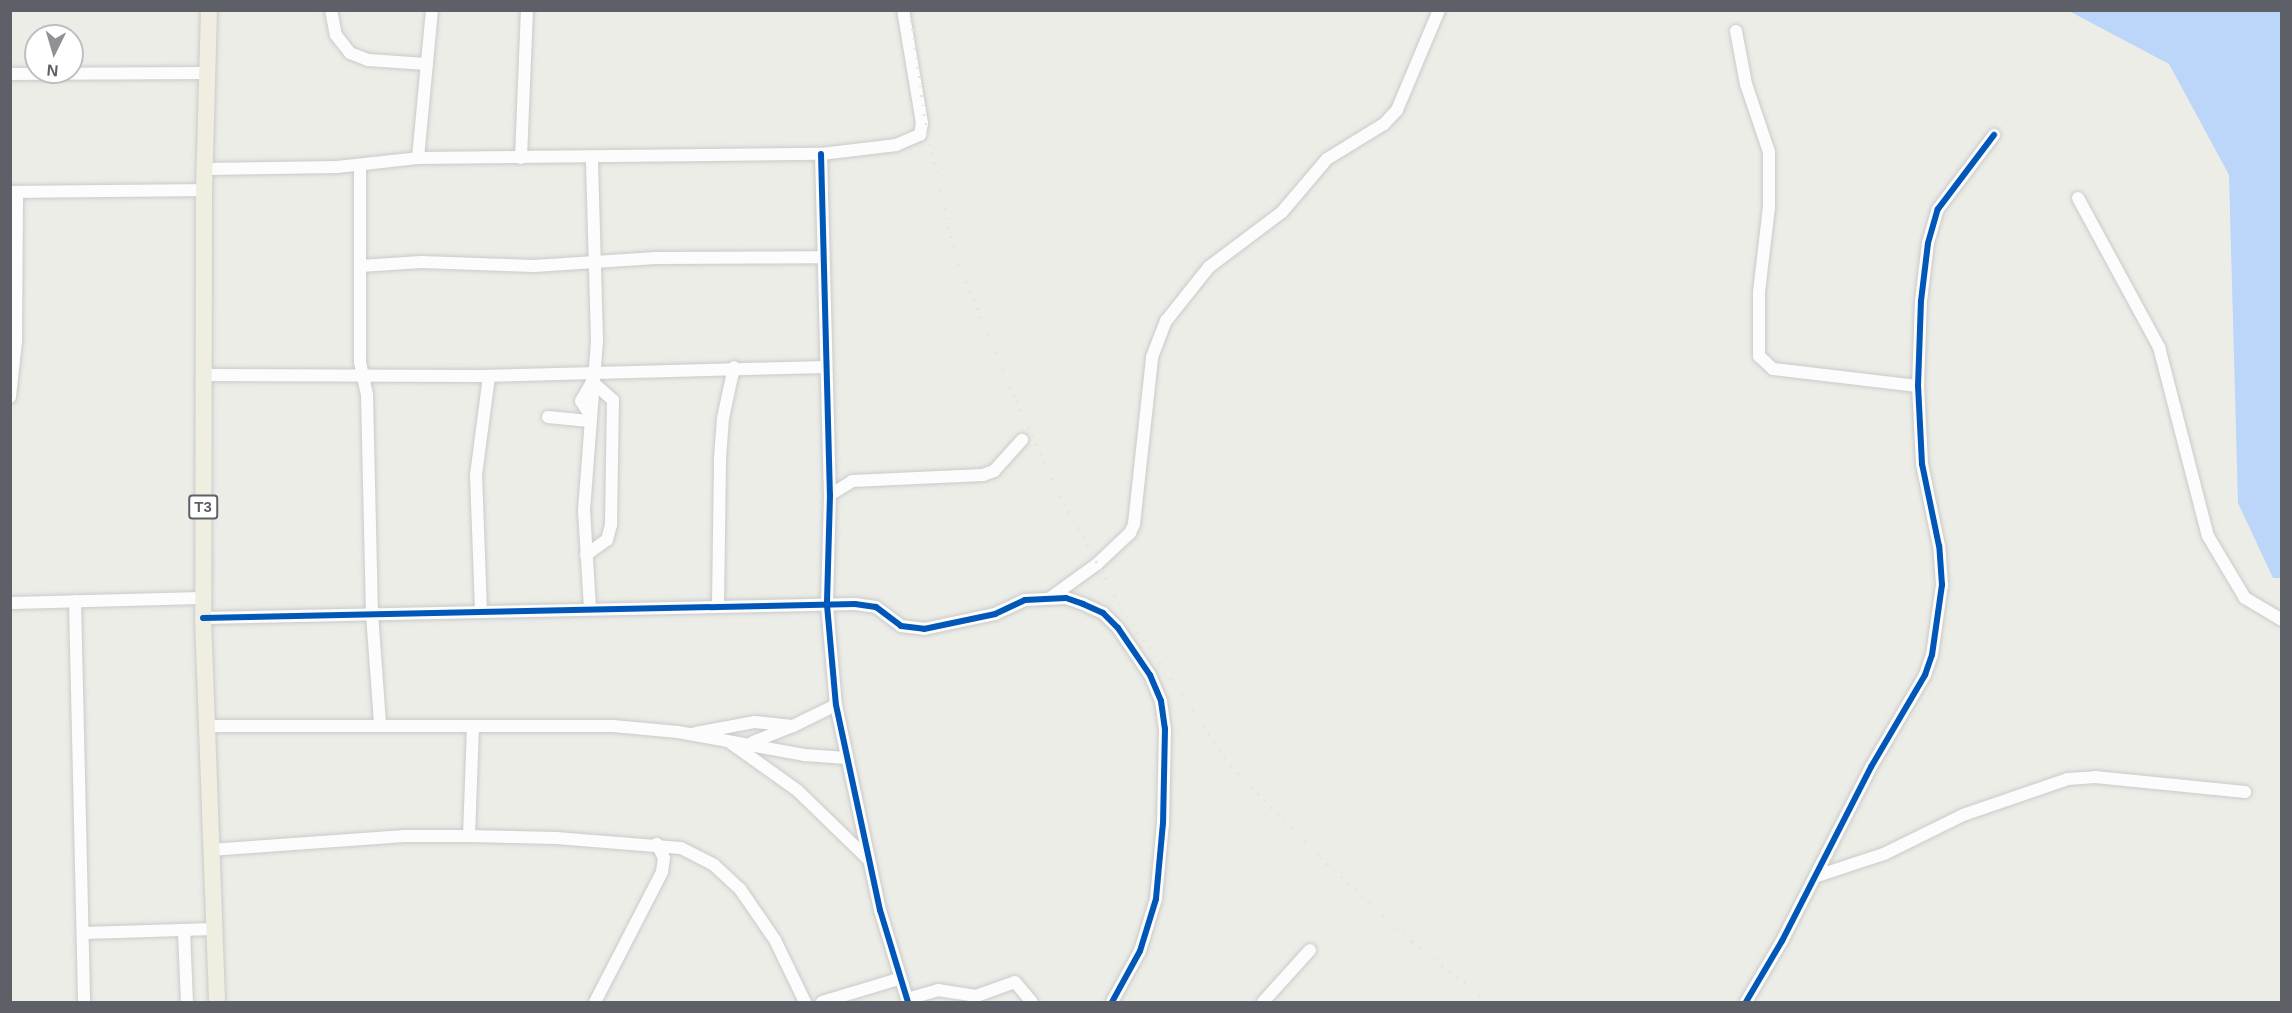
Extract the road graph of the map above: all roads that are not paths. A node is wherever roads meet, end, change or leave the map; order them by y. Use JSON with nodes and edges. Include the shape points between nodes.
{"nodes":[{"id":1,"x":209,"y":10,"type":"edge"},
{"id":2,"x":331,"y":10,"type":"edge"},
{"id":3,"x":432,"y":10,"type":"edge"},
{"id":4,"x":527,"y":10,"type":"edge"},
{"id":5,"x":903,"y":10,"type":"edge"},
{"id":6,"x":1439,"y":10,"type":"edge"},
{"id":7,"x":1736,"y":31,"type":"dead end"},
{"id":8,"x":427,"y":64,"type":"junction"},
{"id":9,"x":10,"y":74,"type":"edge"},
{"id":10,"x":207,"y":74,"type":"junction"},
{"id":11,"x":1994,"y":135,"type":"dead end"},
{"id":12,"x":820,"y":154,"type":"junction"},
{"id":13,"x":418,"y":158,"type":"junction"},
{"id":14,"x":521,"y":158,"type":"junction"},
{"id":15,"x":592,"y":158,"type":"junction"},
{"id":16,"x":360,"y":165,"type":"junction"},
{"id":17,"x":205,"y":169,"type":"junction"},
{"id":18,"x":204,"y":190,"type":"junction"},
{"id":19,"x":14,"y":192,"type":"edge"},
{"id":20,"x":2078,"y":198,"type":"dead end"},
{"id":21,"x":822,"y":257,"type":"junction"},
{"id":22,"x":595,"y":262,"type":"junction"},
{"id":23,"x":361,"y":266,"type":"junction"},
{"id":24,"x":826,"y":366,"type":"junction"},
{"id":25,"x":734,"y":367,"type":"junction"},
{"id":26,"x":203,"y":375,"type":"junction"},
{"id":27,"x":362,"y":376,"type":"junction"},
{"id":28,"x":489,"y":376,"type":"junction"},
{"id":29,"x":592,"y":377,"type":"junction"},
{"id":30,"x":1918,"y":386,"type":"junction"},
{"id":31,"x":10,"y":397,"type":"edge"},
{"id":32,"x":548,"y":417,"type":"dead end"},
{"id":33,"x":589,"y":418,"type":"junction"},
{"id":34,"x":1022,"y":440,"type":"dead end"},
{"id":35,"x":830,"y":495,"type":"junction"},
{"id":36,"x":586,"y":555,"type":"junction"},
{"id":37,"x":204,"y":598,"type":"junction"},
{"id":38,"x":1050,"y":598,"type":"junction"},
{"id":39,"x":75,"y":601,"type":"junction"},
{"id":40,"x":10,"y":603,"type":"edge"},
{"id":41,"x":718,"y":605,"type":"junction"},
{"id":42,"x":827,"y":605,"type":"junction"},
{"id":43,"x":590,"y":608,"type":"junction"},
{"id":44,"x":481,"y":610,"type":"junction"},
{"id":45,"x":372,"y":614,"type":"junction"},
{"id":46,"x":203,"y":618,"type":"junction"},
{"id":47,"x":2282,"y":620,"type":"edge"},
{"id":48,"x":836,"y":705,"type":"junction"},
{"id":49,"x":380,"y":724,"type":"junction"},
{"id":50,"x":206,"y":726,"type":"junction"},
{"id":51,"x":793,"y":726,"type":"junction"},
{"id":52,"x":472,"y":728,"type":"junction"},
{"id":53,"x":692,"y":734,"type":"junction"},
{"id":54,"x":730,"y":742,"type":"junction"},
{"id":55,"x":748,"y":743,"type":"junction"},
{"id":56,"x":847,"y":758,"type":"junction"},
{"id":57,"x":2245,"y":792,"type":"dead end"},
{"id":58,"x":469,"y":836,"type":"junction"},
{"id":59,"x":657,"y":844,"type":"junction"},
{"id":60,"x":210,"y":850,"type":"junction"},
{"id":61,"x":868,"y":859,"type":"junction"},
{"id":62,"x":1816,"y":876,"type":"junction"},
{"id":63,"x":214,"y":929,"type":"junction"},
{"id":64,"x":184,"y":931,"type":"junction"},
{"id":65,"x":84,"y":933,"type":"junction"},
{"id":66,"x":1310,"y":950,"type":"dead end"},
{"id":67,"x":898,"y":979,"type":"junction"},
{"id":68,"x":908,"y":1001,"type":"edge"},
{"id":69,"x":84,"y":1002,"type":"edge"},
{"id":70,"x":187,"y":1002,"type":"edge"},
{"id":71,"x":217,"y":1002,"type":"edge"},
{"id":72,"x":594,"y":1002,"type":"edge"},
{"id":73,"x":805,"y":1002,"type":"edge"},
{"id":74,"x":822,"y":1002,"type":"edge"},
{"id":75,"x":1032,"y":1002,"type":"edge"},
{"id":76,"x":1112,"y":1002,"type":"edge"},
{"id":77,"x":1263,"y":1002,"type":"edge"},
{"id":78,"x":1746,"y":1002,"type":"edge"}],
"edges":[{"from":1,"to":10,"type":"highway","number":"T3"},
{"from":2,"to":8,"type":"street","via":[[336,35],[350,53],[368,60]]},
{"from":3,"to":8,"type":"street"},
{"from":4,"to":14,"type":"street"},
{"from":5,"to":12,"type":"street","via":[[921,111],[920,135],[896,145]]},
{"from":6,"to":38,"type":"street","via":[[1397,110],[1384,124],[1327,159],[1282,212],[1198,278],[1166,321],[1152,357],[1134,524],[1097,564]]},
{"from":7,"to":30,"type":"street","via":[[1746,84],[1769,152],[1770,188],[1759,291],[1759,356],[1773,369]]},
{"from":8,"to":13,"type":"street"},
{"from":9,"to":10,"type":"street"},
{"from":10,"to":17,"type":"highway","number":"T3"},
{"from":11,"to":30,"type":"street","via":[[1949,193],[1932,224],[1921,301]]},
{"from":12,"to":15,"type":"street"},
{"from":12,"to":21,"type":"street"},
{"from":13,"to":14,"type":"street"},
{"from":13,"to":16,"type":"street"},
{"from":14,"to":15,"type":"street"},
{"from":15,"to":22,"type":"street"},
{"from":16,"to":17,"type":"street"},
{"from":16,"to":23,"type":"street"},
{"from":17,"to":18,"type":"highway","number":"T3"},
{"from":18,"to":19,"type":"street"},
{"from":18,"to":26,"type":"highway","number":"T3"},
{"from":19,"to":31,"type":"street","via":[[16,341]]},
{"from":20,"to":47,"type":"street","via":[[2159,347],[2208,536],[2245,598]]},
{"from":21,"to":22,"type":"street"},
{"from":21,"to":24,"type":"street"},
{"from":22,"to":23,"type":"street"},
{"from":22,"to":29,"type":"street","via":[[597,340]]},
{"from":23,"to":27,"type":"street"},
{"from":24,"to":25,"type":"street"},
{"from":24,"to":35,"type":"street"},
{"from":25,"to":29,"type":"street"},
{"from":25,"to":41,"type":"street","via":[[723,418],[720,458]]},
{"from":26,"to":27,"type":"street"},
{"from":26,"to":37,"type":"highway","number":"T3"},
{"from":27,"to":28,"type":"street"},
{"from":27,"to":45,"type":"street","via":[[367,394]]},
{"from":28,"to":29,"type":"street"},
{"from":28,"to":44,"type":"street","via":[[476,475]]},
{"from":29,"to":33,"type":"street"},
{"from":29,"to":36,"type":"street","via":[[613,400],[611,525],[607,540]]},
{"from":30,"to":62,"type":"street","via":[[1922,464],[1939,546],[1942,585],[1936,639],[1925,675],[1871,767]]},
{"from":32,"to":33,"type":"street"},
{"from":33,"to":36,"type":"street"},
{"from":34,"to":35,"type":"street","via":[[988,474],[852,480]]},
{"from":35,"to":42,"type":"street"},
{"from":36,"to":43,"type":"street"},
{"from":37,"to":39,"type":"street"},
{"from":37,"to":46,"type":"highway","number":"T3"},
{"from":38,"to":42,"type":"street","via":[[1025,600],[996,614],[924,630],[902,626],[876,607]]},
{"from":38,"to":76,"type":"street","via":[[1083,604],[1103,613],[1118,628],[1150,675],[1164,715],[1166,766],[1156,899],[1140,951]]},
{"from":39,"to":40,"type":"street"},
{"from":39,"to":65,"type":"street"},
{"from":41,"to":42,"type":"street"},
{"from":41,"to":43,"type":"street"},
{"from":42,"to":48,"type":"street"},
{"from":43,"to":44,"type":"street"},
{"from":44,"to":45,"type":"street"},
{"from":45,"to":46,"type":"street"},
{"from":45,"to":49,"type":"street"},
{"from":46,"to":50,"type":"highway","number":"T3"},
{"from":48,"to":51,"type":"street"},
{"from":48,"to":56,"type":"street"},
{"from":49,"to":50,"type":"street"},
{"from":49,"to":52,"type":"street"},
{"from":50,"to":60,"type":"highway","number":"T3"},
{"from":51,"to":53,"type":"street","via":[[755,722]]},
{"from":51,"to":55,"type":"street"},
{"from":52,"to":53,"type":"street","via":[[613,726]]},
{"from":52,"to":58,"type":"street"},
{"from":53,"to":54,"type":"street"},
{"from":54,"to":55,"type":"street"},
{"from":54,"to":61,"type":"street","via":[[798,791]]},
{"from":55,"to":56,"type":"street","via":[[804,755]]},
{"from":56,"to":61,"type":"street"},
{"from":57,"to":62,"type":"street","via":[[2095,777],[2068,779],[1964,815],[1884,854]]},
{"from":58,"to":59,"type":"street"},
{"from":58,"to":60,"type":"street","via":[[404,836]]},
{"from":59,"to":72,"type":"street","via":[[664,858],[662,872]]},
{"from":59,"to":73,"type":"street","via":[[681,848],[704,859],[740,889],[775,940]]},
{"from":60,"to":63,"type":"highway","number":"T3"},
{"from":61,"to":67,"type":"street"},
{"from":62,"to":78,"type":"street"},
{"from":63,"to":64,"type":"street"},
{"from":63,"to":71,"type":"highway","number":"T3"},
{"from":64,"to":65,"type":"street"},
{"from":64,"to":70,"type":"street"},
{"from":65,"to":69,"type":"street"},
{"from":66,"to":77,"type":"street"},
{"from":67,"to":68,"type":"street"},
{"from":67,"to":74,"type":"street"},
{"from":68,"to":75,"type":"street","via":[[938,990],[976,996],[1015,982]]}]}
